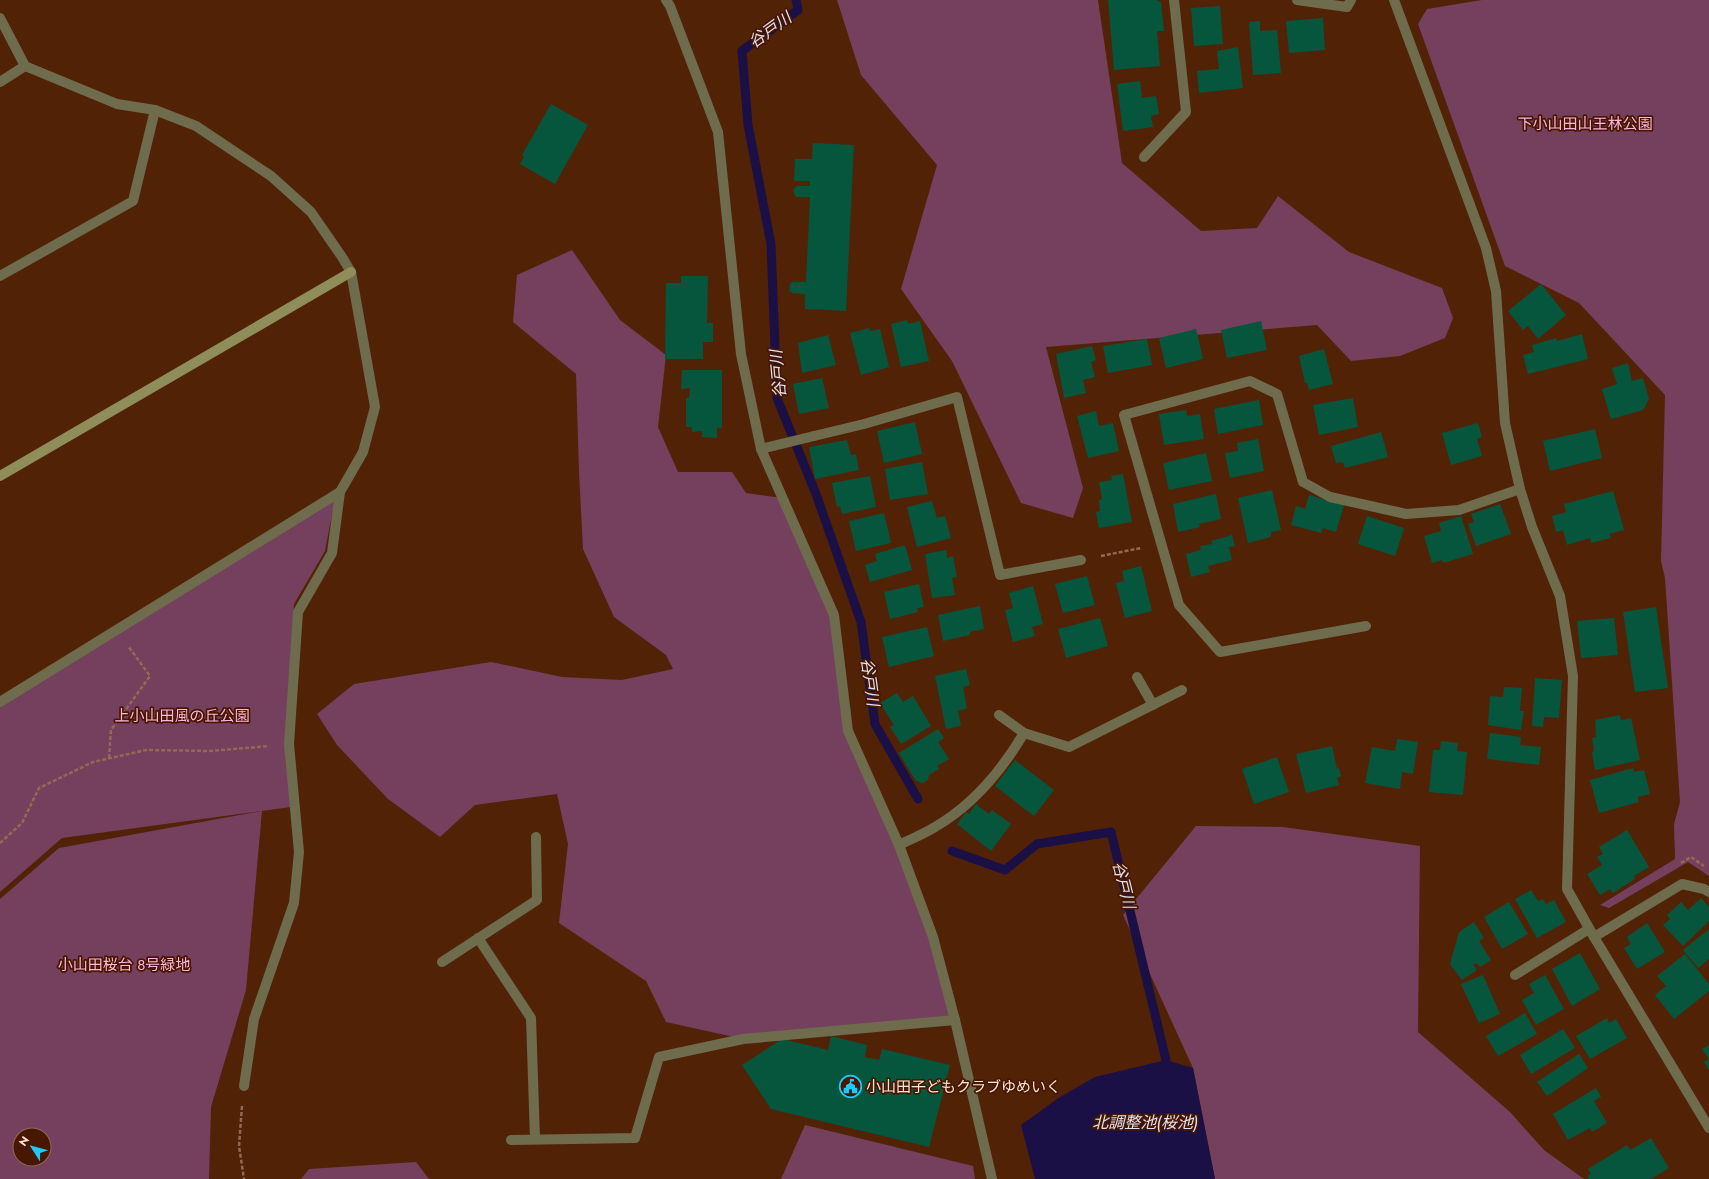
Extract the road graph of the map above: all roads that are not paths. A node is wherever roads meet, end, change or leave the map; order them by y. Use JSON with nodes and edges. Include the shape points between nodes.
{"nodes":[{"id":1,"x":666,"y":0,"type":"edge"},
{"id":2,"x":1174,"y":0,"type":"edge"},
{"id":3,"x":1297,"y":0,"type":"edge"},
{"id":4,"x":1351,"y":0,"type":"edge"},
{"id":5,"x":1394,"y":0,"type":"edge"},
{"id":6,"x":0,"y":18,"type":"edge"},
{"id":7,"x":25,"y":66,"type":"junction"},
{"id":8,"x":0,"y":82,"type":"edge"},
{"id":9,"x":155,"y":110,"type":"junction"},
{"id":10,"x":1144,"y":156,"type":"dead end"},
{"id":11,"x":350,"y":272,"type":"junction"},
{"id":12,"x":0,"y":276,"type":"edge"},
{"id":13,"x":761,"y":449,"type":"junction"},
{"id":14,"x":0,"y":476,"type":"edge"},
{"id":15,"x":1520,"y":489,"type":"junction"},
{"id":16,"x":340,"y":492,"type":"junction"},
{"id":17,"x":1081,"y":560,"type":"road end"},
{"id":18,"x":1366,"y":626,"type":"dead end"},
{"id":19,"x":1137,"y":677,"type":"dead end"},
{"id":20,"x":1182,"y":690,"type":"dead end"},
{"id":21,"x":0,"y":702,"type":"edge"},
{"id":22,"x":1153,"y":705,"type":"junction"},
{"id":23,"x":999,"y":715,"type":"dead end"},
{"id":24,"x":1024,"y":733,"type":"junction"},
{"id":25,"x":536,"y":837,"type":"dead end"},
{"id":26,"x":899,"y":845,"type":"junction"},
{"id":27,"x":1709,"y":892,"type":"edge"},
{"id":28,"x":1591,"y":933,"type":"junction"},
{"id":29,"x":478,"y":938,"type":"junction"},
{"id":30,"x":442,"y":962,"type":"dead end"},
{"id":31,"x":1515,"y":975,"type":"dead end"},
{"id":32,"x":955,"y":1020,"type":"junction"},
{"id":33,"x":244,"y":1086,"type":"road end"},
{"id":34,"x":1709,"y":1128,"type":"edge"},
{"id":35,"x":511,"y":1140,"type":"dead end"},
{"id":36,"x":535,"y":1140,"type":"junction"},
{"id":37,"x":992,"y":1179,"type":"edge"}],
"edges":[{"from":1,"to":13,"type":"street","via":[[718,132],[741,354]]},
{"from":2,"to":10,"type":"street","via":[[1186,112]]},
{"from":3,"to":4,"type":"street","via":[[1347,7]]},
{"from":5,"to":15,"type":"street","via":[[1486,248],[1496,291],[1505,423]]},
{"from":6,"to":7,"type":"street"},
{"from":7,"to":8,"type":"street"},
{"from":7,"to":9,"type":"street","via":[[117,104]]},
{"from":9,"to":11,"type":"street","via":[[196,126],[271,176],[310,212]]},
{"from":9,"to":12,"type":"street","via":[[133,201]]},
{"from":11,"to":14,"type":"street"},
{"from":11,"to":16,"type":"street","via":[[375,407],[363,452]]},
{"from":13,"to":17,"type":"street","via":[[957,397],[1000,575]]},
{"from":13,"to":26,"type":"street","via":[[834,615],[848,731]]},
{"from":15,"to":18,"type":"street","via":[[1459,510],[1406,514],[1330,497],[1304,482],[1277,394],[1250,381],[1124,415],[1179,605],[1220,652]]},
{"from":15,"to":28,"type":"street","via":[[1532,527],[1560,596],[1573,676],[1567,889]]},
{"from":16,"to":21,"type":"street"},
{"from":16,"to":33,"type":"street","via":[[332,553],[298,612],[289,744],[299,852],[294,903],[254,1019]]},
{"from":19,"to":22,"type":"street"},
{"from":20,"to":22,"type":"street"},
{"from":22,"to":24,"type":"street","via":[[1069,747]]},
{"from":23,"to":24,"type":"street"},
{"from":24,"to":26,"type":"street","via":[[1011,755],[978,795],[936,827]]},
{"from":25,"to":29,"type":"street","via":[[538,900]]},
{"from":26,"to":32,"type":"street","via":[[933,937]]},
{"from":27,"to":28,"type":"street","via":[[1682,884]]},
{"from":28,"to":31,"type":"street"},
{"from":28,"to":34,"type":"street"},
{"from":29,"to":30,"type":"street"},
{"from":29,"to":36,"type":"street","via":[[531,1018]]},
{"from":32,"to":36,"type":"street","via":[[743,1039],[659,1057],[635,1138]]},
{"from":32,"to":37,"type":"street"},
{"from":35,"to":36,"type":"street"}]}
